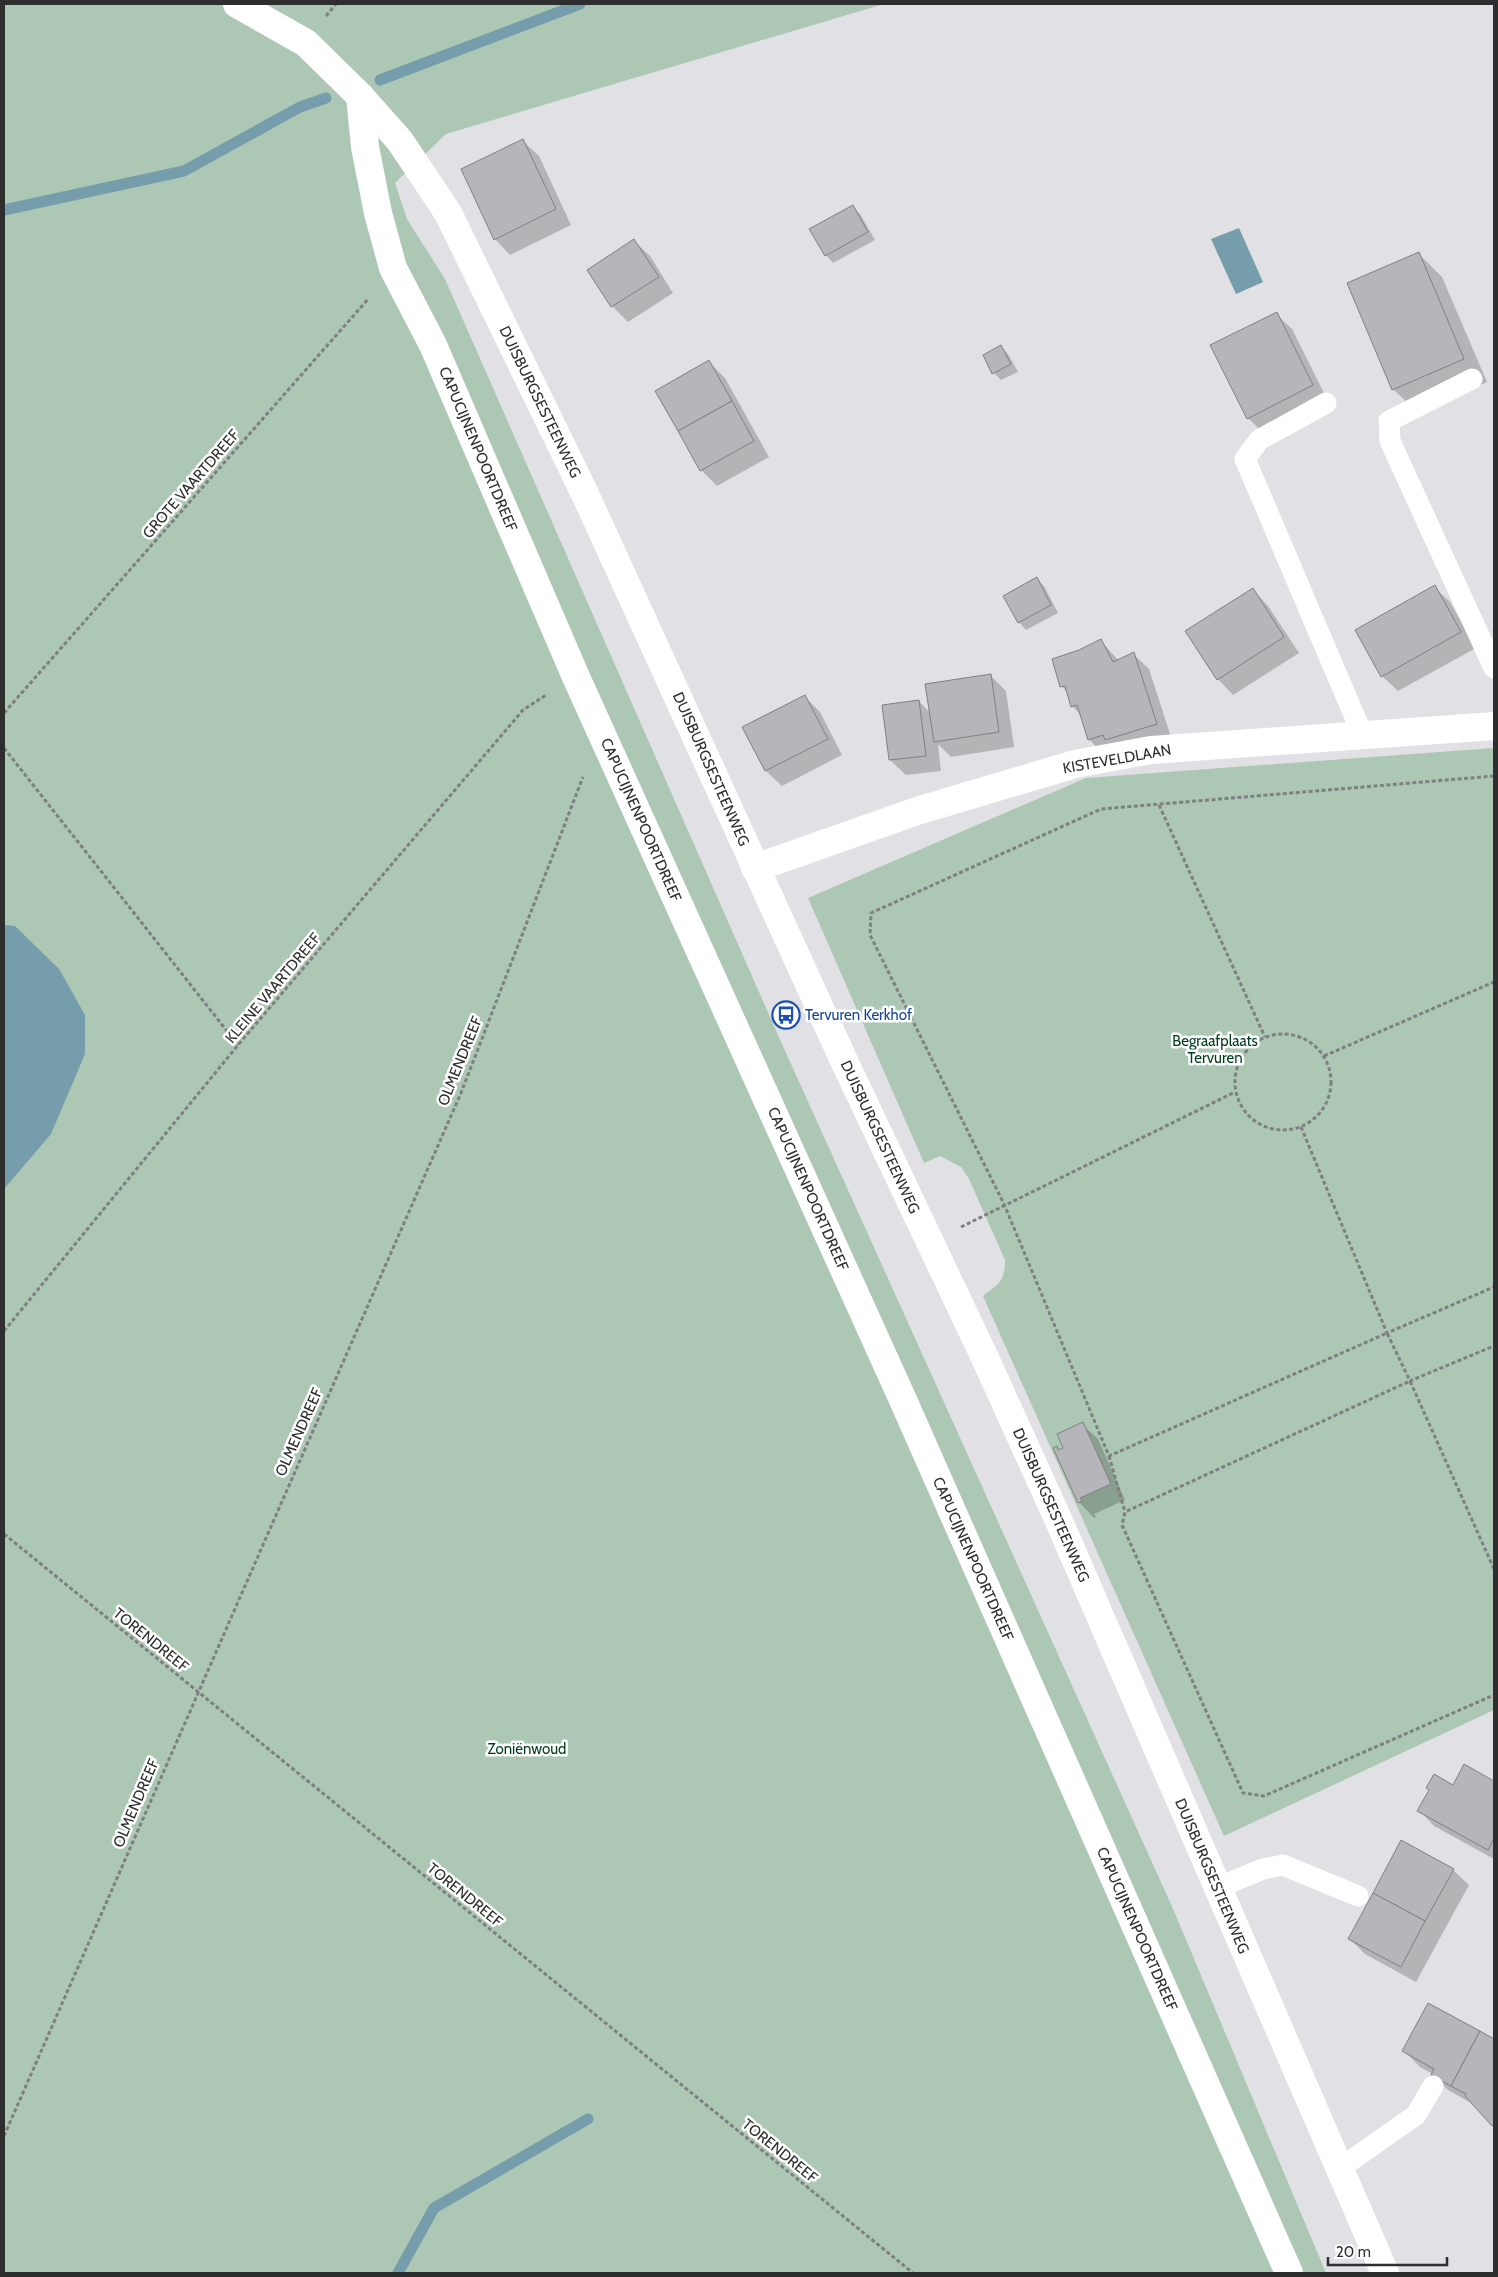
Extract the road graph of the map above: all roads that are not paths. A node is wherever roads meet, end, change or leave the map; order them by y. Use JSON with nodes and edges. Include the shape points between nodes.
{"nodes":[{"id":1,"x":237,"y":4,"type":"edge"},
{"id":2,"x":360,"y":96,"type":"junction"},
{"id":3,"x":1472,"y":378,"type":"dead end"},
{"id":4,"x":1326,"y":403,"type":"dead end"},
{"id":5,"x":1494,"y":668,"type":"edge"},
{"id":6,"x":1494,"y":726,"type":"edge"},
{"id":7,"x":1363,"y":736,"type":"junction"},
{"id":8,"x":756,"y":868,"type":"junction"},
{"id":9,"x":1217,"y":1888,"type":"junction"},
{"id":10,"x":1358,"y":1896,"type":"dead end"},
{"id":11,"x":1434,"y":2086,"type":"dead end"},
{"id":12,"x":1339,"y":2169,"type":"junction"},
{"id":13,"x":1290,"y":2273,"type":"edge"},
{"id":14,"x":1384,"y":2273,"type":"edge"}],
"edges":[{"from":1,"to":2,"type":"street","name":"DUISBURGSESTEENWEG","via":[[306,43]]},
{"from":2,"to":8,"type":"street","name":"DUISBURGSESTEENWEG","via":[[400,141],[448,213],[586,494]]},
{"from":2,"to":13,"type":"street","name":"CAPUCIJNENPOORTDREEF","via":[[365,147],[393,268],[433,345],[576,676],[907,1409]]},
{"from":3,"to":5,"type":"lane","via":[[1389,421],[1390,440]]},
{"from":4,"to":7,"type":"lane","via":[[1259,440],[1245,459]]},
{"from":6,"to":7,"type":"street","name":"KISTEVELDLAAN"},
{"from":7,"to":8,"type":"street","name":"KISTEVELDLAAN","via":[[1152,750],[1075,764],[917,811]]},
{"from":8,"to":9,"type":"street","name":"DUISBURGSESTEENWEG","via":[[1058,1519]]},
{"from":9,"to":10,"type":"lane","via":[[1263,1869],[1283,1865]]},
{"from":9,"to":12,"type":"street","name":"DUISBURGSESTEENWEG"},
{"from":11,"to":12,"type":"lane","via":[[1416,2115]]},
{"from":12,"to":14,"type":"street","name":"DUISBURGSESTEENWEG"}]}
